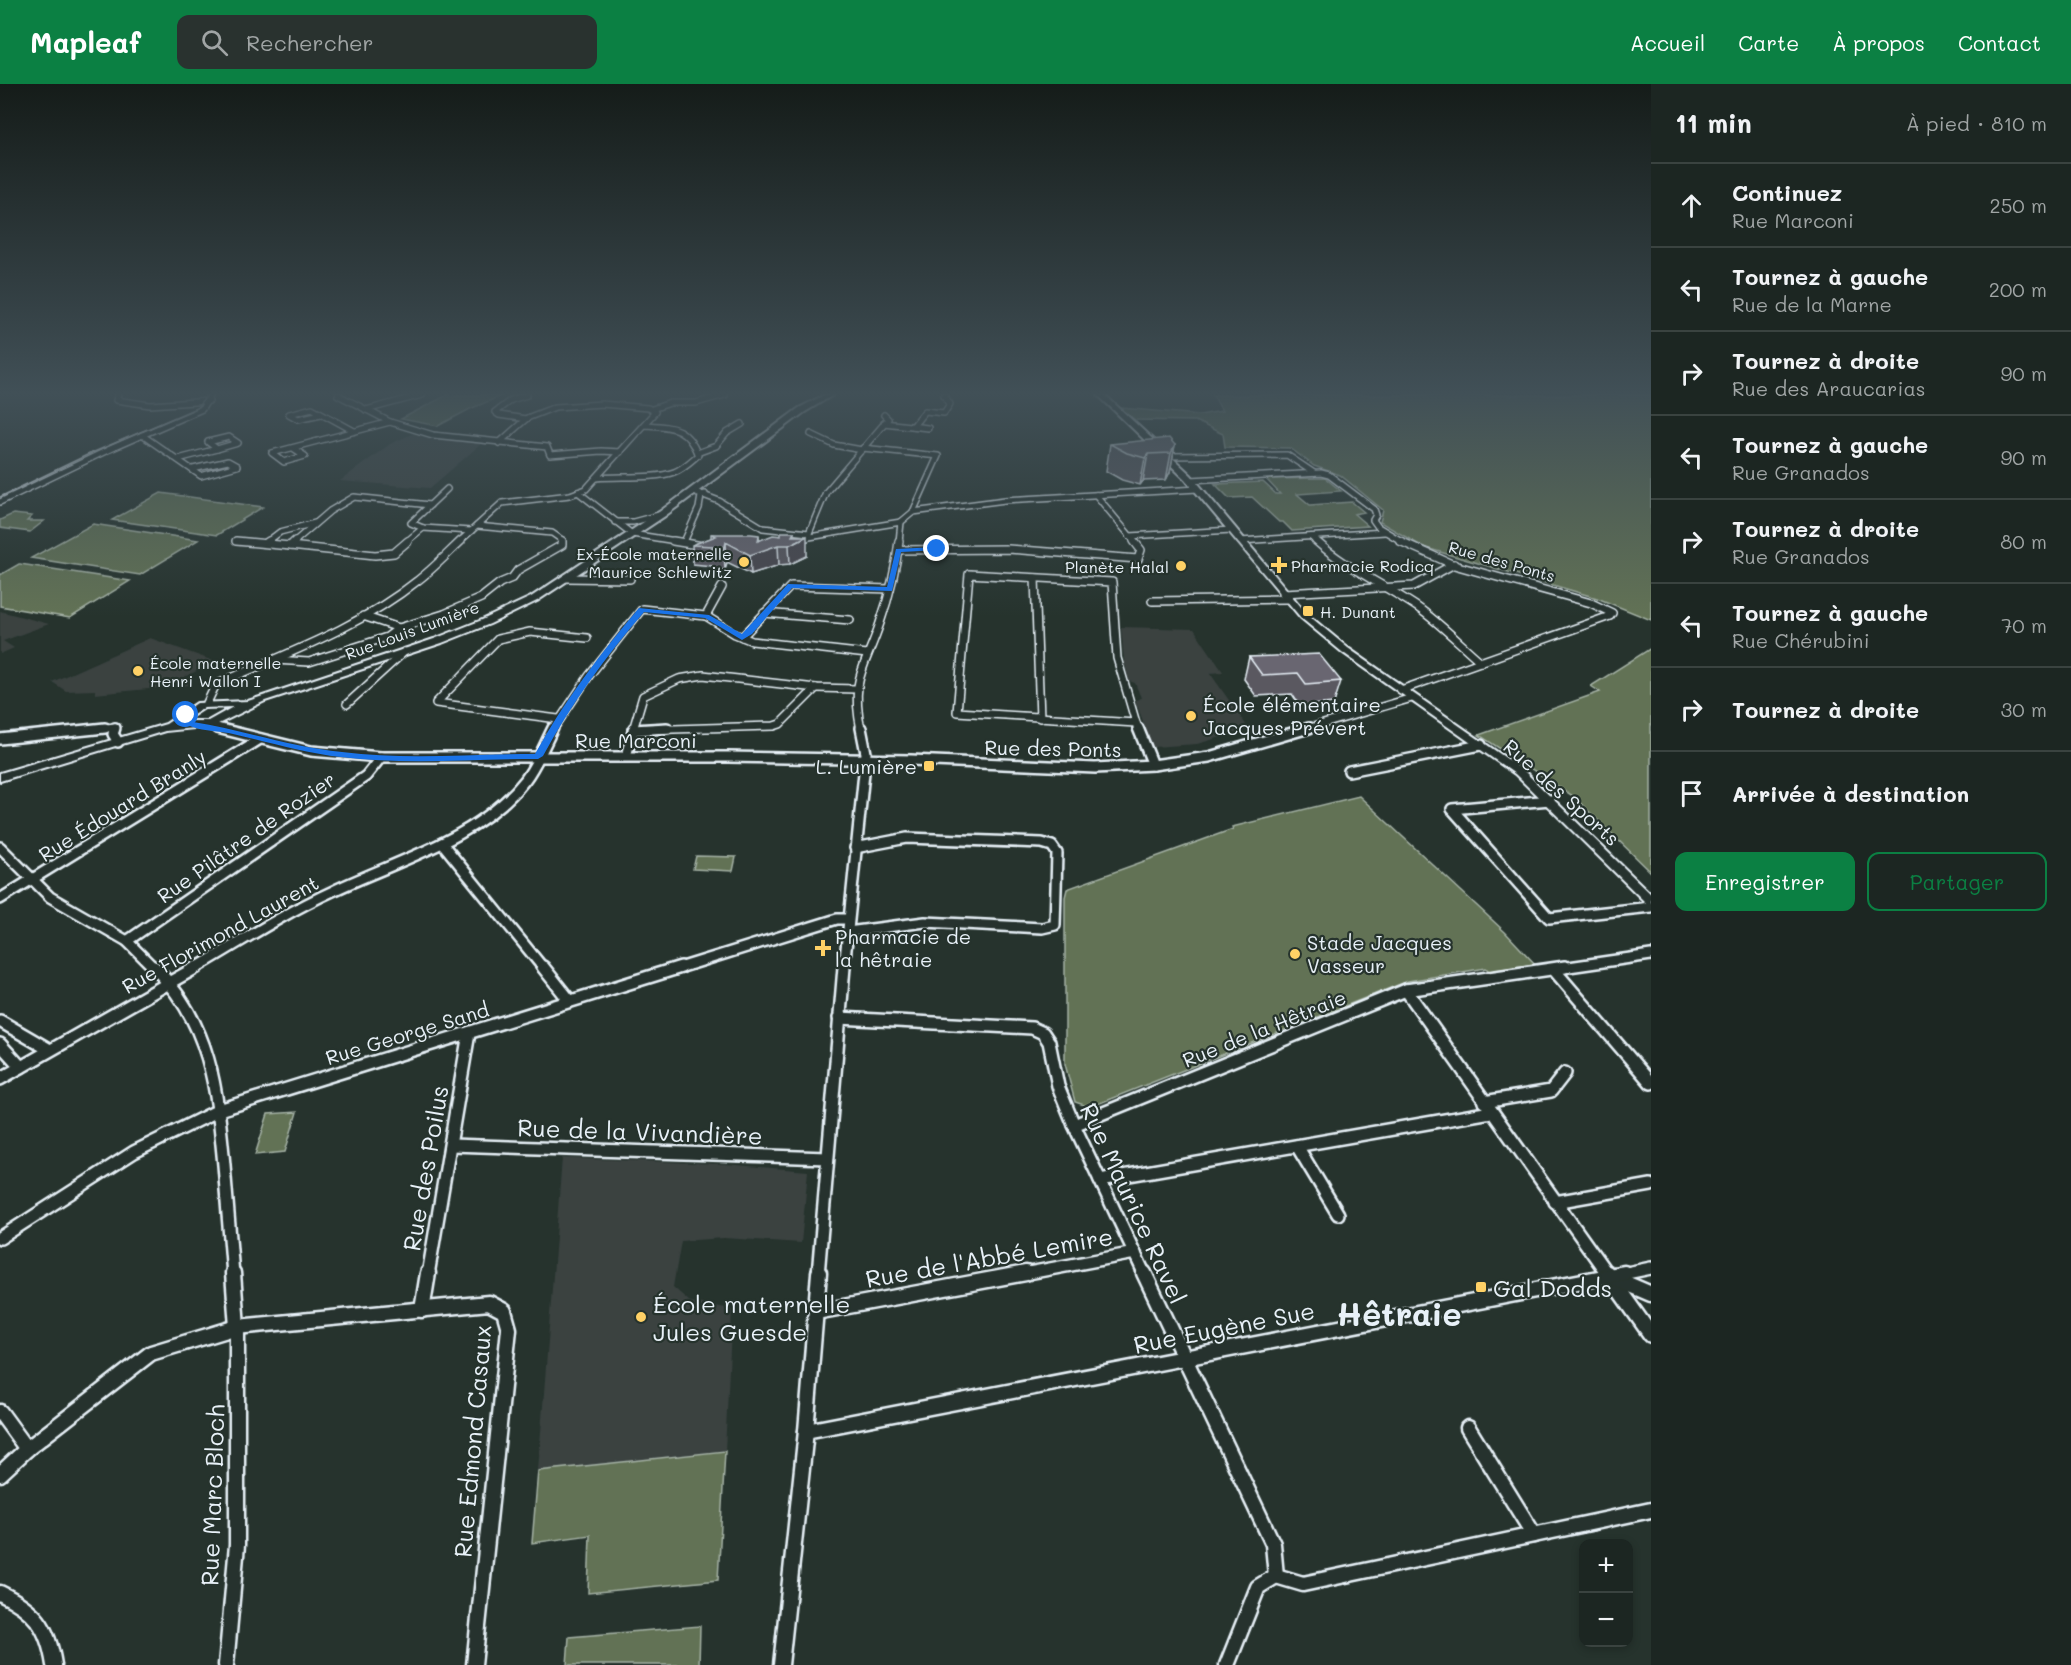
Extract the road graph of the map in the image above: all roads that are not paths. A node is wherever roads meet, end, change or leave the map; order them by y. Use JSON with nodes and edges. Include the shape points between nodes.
{"nodes":[{"id":1,"x":70,"y":469,"type":"edge"},
{"id":2,"x":193,"y":469,"type":"edge"},
{"id":3,"x":227,"y":469,"type":"edge"},
{"id":4,"x":605,"y":469,"type":"edge"},
{"id":5,"x":679,"y":469,"type":"edge"},
{"id":6,"x":723,"y":469,"type":"edge"},
{"id":7,"x":846,"y":469,"type":"edge"},
{"id":8,"x":932,"y":469,"type":"edge"},
{"id":9,"x":1179,"y":469,"type":"edge"},
{"id":10,"x":1309,"y":469,"type":"edge"},
{"id":11,"x":1315,"y":473,"type":"junction"},
{"id":12,"x":597,"y":478,"type":"junction"},
{"id":13,"x":1194,"y":484,"type":"junction"},
{"id":14,"x":447,"y":489,"type":"dead end"},
{"id":15,"x":693,"y":491,"type":"junction"},
{"id":16,"x":578,"y":492,"type":"junction"},
{"id":17,"x":705,"y":494,"type":"junction"},
{"id":18,"x":1096,"y":495,"type":"junction"},
{"id":19,"x":0,"y":502,"type":"edge"},
{"id":20,"x":430,"y":505,"type":"junction"},
{"id":21,"x":913,"y":512,"type":"junction"},
{"id":22,"x":662,"y":514,"type":"junction"},
{"id":23,"x":615,"y":522,"type":"junction"},
{"id":24,"x":901,"y":522,"type":"junction"},
{"id":25,"x":315,"y":523,"type":"junction"},
{"id":26,"x":423,"y":528,"type":"junction"},
{"id":27,"x":474,"y":529,"type":"junction"},
{"id":28,"x":1232,"y":530,"type":"junction"},
{"id":29,"x":1385,"y":532,"type":"junction"},
{"id":30,"x":632,"y":534,"type":"junction"},
{"id":31,"x":808,"y":536,"type":"junction"},
{"id":32,"x":1130,"y":536,"type":"junction"},
{"id":33,"x":1311,"y":537,"type":"junction"},
{"id":34,"x":236,"y":541,"type":"dead end"},
{"id":35,"x":787,"y":541,"type":"edge"},
{"id":36,"x":1240,"y":541,"type":"junction"},
{"id":37,"x":684,"y":542,"type":"dead end"},
{"id":38,"x":266,"y":543,"type":"junction"},
{"id":39,"x":290,"y":546,"type":"junction"},
{"id":40,"x":716,"y":547,"type":"edge"},
{"id":41,"x":898,"y":550,"type":"junction"},
{"id":42,"x":1454,"y":564,"type":"junction"},
{"id":43,"x":567,"y":578,"type":"junction"},
{"id":44,"x":1035,"y":578,"type":"junction"},
{"id":45,"x":630,"y":579,"type":"dead end"},
{"id":46,"x":722,"y":587,"type":"dead end"},
{"id":47,"x":1386,"y":588,"type":"junction"},
{"id":48,"x":890,"y":589,"type":"junction"},
{"id":49,"x":1286,"y":596,"type":"junction"},
{"id":50,"x":1152,"y":601,"type":"dead end"},
{"id":51,"x":764,"y":613,"type":"junction"},
{"id":52,"x":363,"y":616,"type":"junction"},
{"id":53,"x":706,"y":616,"type":"junction"},
{"id":54,"x":850,"y":620,"type":"dead end"},
{"id":55,"x":399,"y":628,"type":"junction"},
{"id":56,"x":742,"y":637,"type":"junction"},
{"id":57,"x":586,"y":638,"type":"dead end"},
{"id":58,"x":404,"y":652,"type":"junction"},
{"id":59,"x":867,"y":654,"type":"junction"},
{"id":60,"x":274,"y":660,"type":"junction"},
{"id":61,"x":1481,"y":662,"type":"junction"},
{"id":62,"x":816,"y":688,"type":"junction"},
{"id":63,"x":856,"y":689,"type":"junction"},
{"id":64,"x":1401,"y":690,"type":"junction"},
{"id":65,"x":1412,"y":698,"type":"junction"},
{"id":66,"x":207,"y":703,"type":"junction"},
{"id":67,"x":347,"y":704,"type":"dead end"},
{"id":68,"x":226,"y":712,"type":"junction"},
{"id":69,"x":1040,"y":717,"type":"junction"},
{"id":70,"x":558,"y":719,"type":"junction"},
{"id":71,"x":188,"y":721,"type":"junction"},
{"id":72,"x":1136,"y":723,"type":"junction"},
{"id":73,"x":204,"y":725,"type":"junction"},
{"id":74,"x":633,"y":730,"type":"junction"},
{"id":75,"x":231,"y":731,"type":"junction"},
{"id":76,"x":0,"y":739,"type":"edge"},
{"id":77,"x":260,"y":739,"type":"junction"},
{"id":78,"x":118,"y":742,"type":"junction"},
{"id":79,"x":1481,"y":745,"type":"junction"},
{"id":80,"x":538,"y":756,"type":"junction"},
{"id":81,"x":627,"y":756,"type":"junction"},
{"id":82,"x":381,"y":757,"type":"junction"},
{"id":83,"x":864,"y":759,"type":"junction"},
{"id":84,"x":1153,"y":765,"type":"junction"},
{"id":85,"x":1349,"y":771,"type":"dead end"},
{"id":86,"x":0,"y":777,"type":"edge"},
{"id":87,"x":1550,"y":800,"type":"junction"},
{"id":88,"x":442,"y":843,"type":"junction"},
{"id":89,"x":0,"y":847,"type":"edge"},
{"id":90,"x":855,"y":848,"type":"junction"},
{"id":91,"x":31,"y":881,"type":"junction"},
{"id":92,"x":0,"y":899,"type":"edge"},
{"id":93,"x":1651,"y":901,"type":"edge"},
{"id":94,"x":1651,"y":907,"type":"edge"},
{"id":95,"x":848,"y":919,"type":"junction"},
{"id":96,"x":848,"y":932,"type":"junction"},
{"id":97,"x":127,"y":941,"type":"junction"},
{"id":98,"x":1651,"y":956,"type":"edge"},
{"id":99,"x":1555,"y":971,"type":"junction"},
{"id":100,"x":170,"y":983,"type":"junction"},
{"id":101,"x":1406,"y":990,"type":"junction"},
{"id":102,"x":570,"y":1001,"type":"junction"},
{"id":103,"x":839,"y":1018,"type":"junction"},
{"id":104,"x":0,"y":1021,"type":"edge"},
{"id":105,"x":469,"y":1033,"type":"junction"},
{"id":106,"x":0,"y":1044,"type":"edge"},
{"id":107,"x":50,"y":1050,"type":"junction"},
{"id":108,"x":21,"y":1067,"type":"junction"},
{"id":109,"x":1565,"y":1073,"type":"dead end"},
{"id":110,"x":0,"y":1079,"type":"edge"},
{"id":111,"x":1651,"y":1083,"type":"edge"},
{"id":112,"x":1488,"y":1107,"type":"junction"},
{"id":113,"x":219,"y":1110,"type":"junction"},
{"id":114,"x":1074,"y":1125,"type":"junction"},
{"id":115,"x":451,"y":1145,"type":"junction"},
{"id":116,"x":1297,"y":1146,"type":"junction"},
{"id":117,"x":827,"y":1158,"type":"junction"},
{"id":118,"x":1100,"y":1180,"type":"junction"},
{"id":119,"x":1651,"y":1185,"type":"edge"},
{"id":120,"x":1555,"y":1202,"type":"junction"},
{"id":121,"x":1338,"y":1214,"type":"dead end"},
{"id":122,"x":0,"y":1238,"type":"edge"},
{"id":123,"x":1135,"y":1253,"type":"junction"},
{"id":124,"x":1651,"y":1268,"type":"edge"},
{"id":125,"x":1608,"y":1276,"type":"junction"},
{"id":126,"x":1651,"y":1294,"type":"edge"},
{"id":127,"x":422,"y":1310,"type":"junction"},
{"id":128,"x":816,"y":1312,"type":"junction"},
{"id":129,"x":237,"y":1327,"type":"junction"},
{"id":130,"x":1651,"y":1335,"type":"edge"},
{"id":131,"x":1184,"y":1357,"type":"junction"},
{"id":132,"x":0,"y":1412,"type":"edge"},
{"id":133,"x":1468,"y":1428,"type":"dead end"},
{"id":134,"x":806,"y":1431,"type":"junction"},
{"id":135,"x":27,"y":1449,"type":"junction"},
{"id":136,"x":0,"y":1474,"type":"edge"},
{"id":137,"x":1651,"y":1510,"type":"edge"},
{"id":138,"x":1534,"y":1535,"type":"junction"},
{"id":139,"x":1276,"y":1576,"type":"junction"},
{"id":140,"x":0,"y":1593,"type":"edge"},
{"id":141,"x":54,"y":1665,"type":"edge"},
{"id":142,"x":226,"y":1665,"type":"edge"},
{"id":143,"x":474,"y":1665,"type":"edge"},
{"id":144,"x":781,"y":1665,"type":"edge"},
{"id":145,"x":1227,"y":1665,"type":"edge"}],
"edges":[{"from":1,"to":19,"type":"street"},
{"from":2,"to":3,"type":"street","via":[[201,476]]},
{"from":4,"to":12,"type":"street"},
{"from":5,"to":12,"type":"street","via":[[660,476]]},
{"from":6,"to":15,"type":"main road","name":"Rue Louis Lumière"},
{"from":7,"to":31,"type":"street","via":[[826,492]]},
{"from":8,"to":21,"type":"street"},
{"from":9,"to":13,"type":"street","name":"Rue des Sports"},
{"from":10,"to":11,"type":"street"},
{"from":11,"to":13,"type":"street"},
{"from":11,"to":29,"type":"street","via":[[1335,478],[1374,509],[1373,520]]},
{"from":12,"to":16,"type":"street"},
{"from":13,"to":18,"type":"street","via":[[1163,491]]},
{"from":13,"to":28,"type":"street","name":"Rue des Sports"},
{"from":14,"to":20,"type":"street"},
{"from":15,"to":17,"type":"street"},
{"from":15,"to":22,"type":"main road","name":"Rue Louis Lumière"},
{"from":16,"to":23,"type":"street"},
{"from":16,"to":27,"type":"street","via":[[504,502]]},
{"from":17,"to":31,"type":"street","via":[[757,525]]},
{"from":17,"to":37,"type":"street"},
{"from":18,"to":21,"type":"street","via":[[969,503]]},
{"from":18,"to":32,"type":"street"},
{"from":20,"to":25,"type":"street","via":[[354,497]]},
{"from":20,"to":26,"type":"street","via":[[412,522]]},
{"from":21,"to":24,"type":"street"},
{"from":22,"to":23,"type":"street"},
{"from":22,"to":30,"type":"main road","name":"Rue Louis Lumière"},
{"from":23,"to":30,"type":"street"},
{"from":24,"to":31,"type":"street"},
{"from":24,"to":41,"type":"street"},
{"from":25,"to":38,"type":"street","via":[[280,532]]},
{"from":25,"to":39,"type":"street"},
{"from":26,"to":27,"type":"street"},
{"from":26,"to":39,"type":"street","via":[[394,553],[375,555]]},
{"from":27,"to":52,"type":"street","via":[[418,581]]},
{"from":27,"to":55,"type":"street","via":[[552,533],[562,540],[562,545],[518,570],[481,598]]},
{"from":28,"to":32,"type":"street"},
{"from":28,"to":36,"type":"street","name":"Rue des Sports"},
{"from":29,"to":33,"type":"street"},
{"from":29,"to":42,"type":"street","name":"Rue des Ponts"},
{"from":30,"to":40,"type":"street"},
{"from":30,"to":43,"type":"main road","name":"Rue Louis Lumière"},
{"from":31,"to":35,"type":"street"},
{"from":32,"to":41,"type":"street","via":[[1141,550],[1138,559],[1008,549]]},
{"from":33,"to":36,"type":"street"},
{"from":33,"to":47,"type":"street","via":[[1337,560]]},
{"from":34,"to":38,"type":"street"},
{"from":36,"to":49,"type":"street","name":"Rue des Sports"},
{"from":38,"to":39,"type":"street"},
{"from":41,"to":48,"type":"street"},
{"from":42,"to":47,"type":"street","via":[[1414,586]]},
{"from":42,"to":61,"type":"street","name":"Rue des Ponts","via":[[1603,607],[1612,613]]},
{"from":43,"to":45,"type":"street","name":"Rue Louis Lumière"},
{"from":43,"to":58,"type":"main road","name":"Rue Louis Lumière","via":[[495,618]]},
{"from":44,"to":69,"type":"street"},
{"from":44,"to":69,"type":"street","via":[[969,574],[957,712]]},
{"from":44,"to":72,"type":"street","via":[[1112,582],[1117,658]]},
{"from":46,"to":53,"type":"street"},
{"from":47,"to":49,"type":"street"},
{"from":47,"to":61,"type":"street","via":[[1420,609]]},
{"from":48,"to":51,"type":"street","via":[[790,586]]},
{"from":48,"to":59,"type":"street"},
{"from":49,"to":50,"type":"street"},
{"from":49,"to":64,"type":"street","name":"Rue des Sports","via":[[1338,645]]},
{"from":51,"to":54,"type":"street"},
{"from":51,"to":56,"type":"street"},
{"from":52,"to":55,"type":"street"},
{"from":52,"to":60,"type":"street"},
{"from":53,"to":56,"type":"street"},
{"from":53,"to":70,"type":"street","name":"Rue Florimond Laurent","via":[[642,609],[602,656]]},
{"from":55,"to":60,"type":"street","via":[[387,637],[309,662]]},
{"from":56,"to":59,"type":"street"},
{"from":57,"to":70,"type":"street","via":[[530,632],[498,639],[436,703]]},
{"from":58,"to":67,"type":"street"},
{"from":58,"to":68,"type":"main road","name":"Rue Louis Lumière"},
{"from":59,"to":63,"type":"street"},
{"from":60,"to":66,"type":"street","via":[[214,686]]},
{"from":61,"to":64,"type":"street","name":"Rue des Ponts"},
{"from":62,"to":63,"type":"street"},
{"from":62,"to":74,"type":"street","via":[[774,726]]},
{"from":62,"to":74,"type":"street","via":[[690,676],[643,696]]},
{"from":63,"to":83,"type":"street"},
{"from":64,"to":65,"type":"street","name":"Rue des Sports"},
{"from":65,"to":79,"type":"street","name":"Rue des Sports"},
{"from":65,"to":84,"type":"street","name":"Rue des Ponts","via":[[1209,757]]},
{"from":66,"to":68,"type":"main road"},
{"from":66,"to":71,"type":"main road","via":[[192,709]]},
{"from":68,"to":73,"type":"main road","name":"Rue Louis Lumière"},
{"from":68,"to":75,"type":"street"},
{"from":69,"to":72,"type":"street"},
{"from":70,"to":80,"type":"street","name":"Rue Florimond Laurent"},
{"from":71,"to":73,"type":"main road"},
{"from":71,"to":78,"type":"main road"},
{"from":72,"to":84,"type":"street"},
{"from":73,"to":75,"type":"street","name":"Rue Marconi"},
{"from":74,"to":81,"type":"street"},
{"from":75,"to":77,"type":"street","name":"Rue Marconi"},
{"from":76,"to":78,"type":"street","via":[[115,727],[113,734]]},
{"from":77,"to":82,"type":"street","name":"Rue Marconi","via":[[311,751]]},
{"from":77,"to":91,"type":"street","name":"Rue Édouard Branly"},
{"from":78,"to":86,"type":"main road"},
{"from":79,"to":85,"type":"street"},
{"from":79,"to":87,"type":"street","name":"Rue des Sports"},
{"from":80,"to":81,"type":"street","name":"Rue Marconi"},
{"from":80,"to":82,"type":"street","name":"Rue Marconi"},
{"from":80,"to":88,"type":"street","name":"Rue Florimond Laurent","via":[[518,788]]},
{"from":81,"to":83,"type":"street","name":"Rue Marconi"},
{"from":82,"to":97,"type":"street","name":"Rue Pilâtre de Rozier","via":[[366,776]]},
{"from":83,"to":84,"type":"street","name":"Rue des Ponts","via":[[1070,768]]},
{"from":83,"to":90,"type":"street"},
{"from":87,"to":93,"type":"street","name":"Rue des Sports"},
{"from":87,"to":94,"type":"street","via":[[1452,809],[1549,918]]},
{"from":88,"to":100,"type":"street","name":"Rue Florimond Laurent","via":[[261,927]]},
{"from":88,"to":102,"type":"street"},
{"from":89,"to":91,"type":"street","name":"Rue Marc Bloch"},
{"from":90,"to":95,"type":"street"},
{"from":90,"to":96,"type":"street","via":[[907,838],[1052,846],[1057,853],[1055,925],[1042,928],[925,922]]},
{"from":91,"to":92,"type":"street","name":"Rue Édouard Branly"},
{"from":91,"to":97,"type":"street","name":"Rue Marc Bloch","via":[[50,897]]},
{"from":95,"to":96,"type":"street"},
{"from":95,"to":102,"type":"street","name":"Rue George Sand","via":[[826,922]]},
{"from":96,"to":103,"type":"street"},
{"from":97,"to":100,"type":"street","name":"Rue Marc Bloch"},
{"from":98,"to":99,"type":"street","name":"Rue de la Hêtraie"},
{"from":99,"to":101,"type":"street","name":"Rue de la Hêtraie"},
{"from":99,"to":111,"type":"street"},
{"from":100,"to":107,"type":"street","name":"Rue Florimond Laurent"},
{"from":100,"to":113,"type":"street","name":"Rue Marc Bloch","via":[[203,1041]]},
{"from":101,"to":112,"type":"street"},
{"from":101,"to":114,"type":"street","name":"Rue de la Hêtraie"},
{"from":102,"to":105,"type":"street","name":"Rue George Sand"},
{"from":103,"to":114,"type":"street","name":"Rue Maurice Ravel","via":[[1032,1028],[1043,1033],[1050,1042],[1058,1086]]},
{"from":103,"to":117,"type":"street"},
{"from":104,"to":107,"type":"street"},
{"from":105,"to":113,"type":"street","name":"Rue George Sand"},
{"from":105,"to":115,"type":"street","name":"Rue des Poilus"},
{"from":106,"to":108,"type":"street"},
{"from":107,"to":108,"type":"street","name":"Rue Florimond Laurent"},
{"from":108,"to":110,"type":"street","name":"Rue Florimond Laurent"},
{"from":109,"to":112,"type":"street","via":[[1551,1091]]},
{"from":112,"to":116,"type":"street"},
{"from":112,"to":120,"type":"street"},
{"from":113,"to":122,"type":"street","name":"Rue George Sand","via":[[146,1143]]},
{"from":113,"to":129,"type":"street","name":"Rue Marc Bloch"},
{"from":114,"to":118,"type":"street","name":"Rue Maurice Ravel"},
{"from":115,"to":117,"type":"street","name":"Rue de la Vivandière"},
{"from":115,"to":127,"type":"street","name":"Rue des Poilus"},
{"from":116,"to":118,"type":"street"},
{"from":116,"to":121,"type":"street"},
{"from":117,"to":128,"type":"street"},
{"from":118,"to":123,"type":"street","name":"Rue Maurice Ravel"},
{"from":119,"to":120,"type":"street"},
{"from":120,"to":125,"type":"street"},
{"from":123,"to":128,"type":"street","name":"Rue de l'Abbé Lemire"},
{"from":123,"to":131,"type":"street","name":"Rue Maurice Ravel"},
{"from":124,"to":125,"type":"street","name":"Rue Eugène Sue"},
{"from":125,"to":126,"type":"street"},
{"from":125,"to":130,"type":"street"},
{"from":125,"to":131,"type":"street","name":"Rue Eugène Sue"},
{"from":127,"to":129,"type":"street","name":"Rue Edmond Casaux"},
{"from":127,"to":143,"type":"street","name":"Rue Edmond Casaux","via":[[489,1303],[504,1311],[509,1329]]},
{"from":128,"to":134,"type":"street"},
{"from":129,"to":135,"type":"street","name":"Rue Edmond Casaux","via":[[151,1353]]},
{"from":129,"to":142,"type":"street","name":"Rue Marc Bloch","via":[[237,1545]]},
{"from":131,"to":134,"type":"street","name":"Rue Eugène Sue"},
{"from":131,"to":139,"type":"street","name":"Rue Maurice Ravel","via":[[1273,1544]]},
{"from":132,"to":135,"type":"street"},
{"from":133,"to":138,"type":"street"},
{"from":134,"to":144,"type":"street"},
{"from":135,"to":136,"type":"street","name":"Rue Edmond Casaux"},
{"from":137,"to":138,"type":"street"},
{"from":138,"to":139,"type":"street","via":[[1303,1584]]},
{"from":139,"to":145,"type":"street","via":[[1258,1587]]},
{"from":140,"to":141,"type":"street","via":[[20,1602],[41,1620],[52,1647]]}]}
